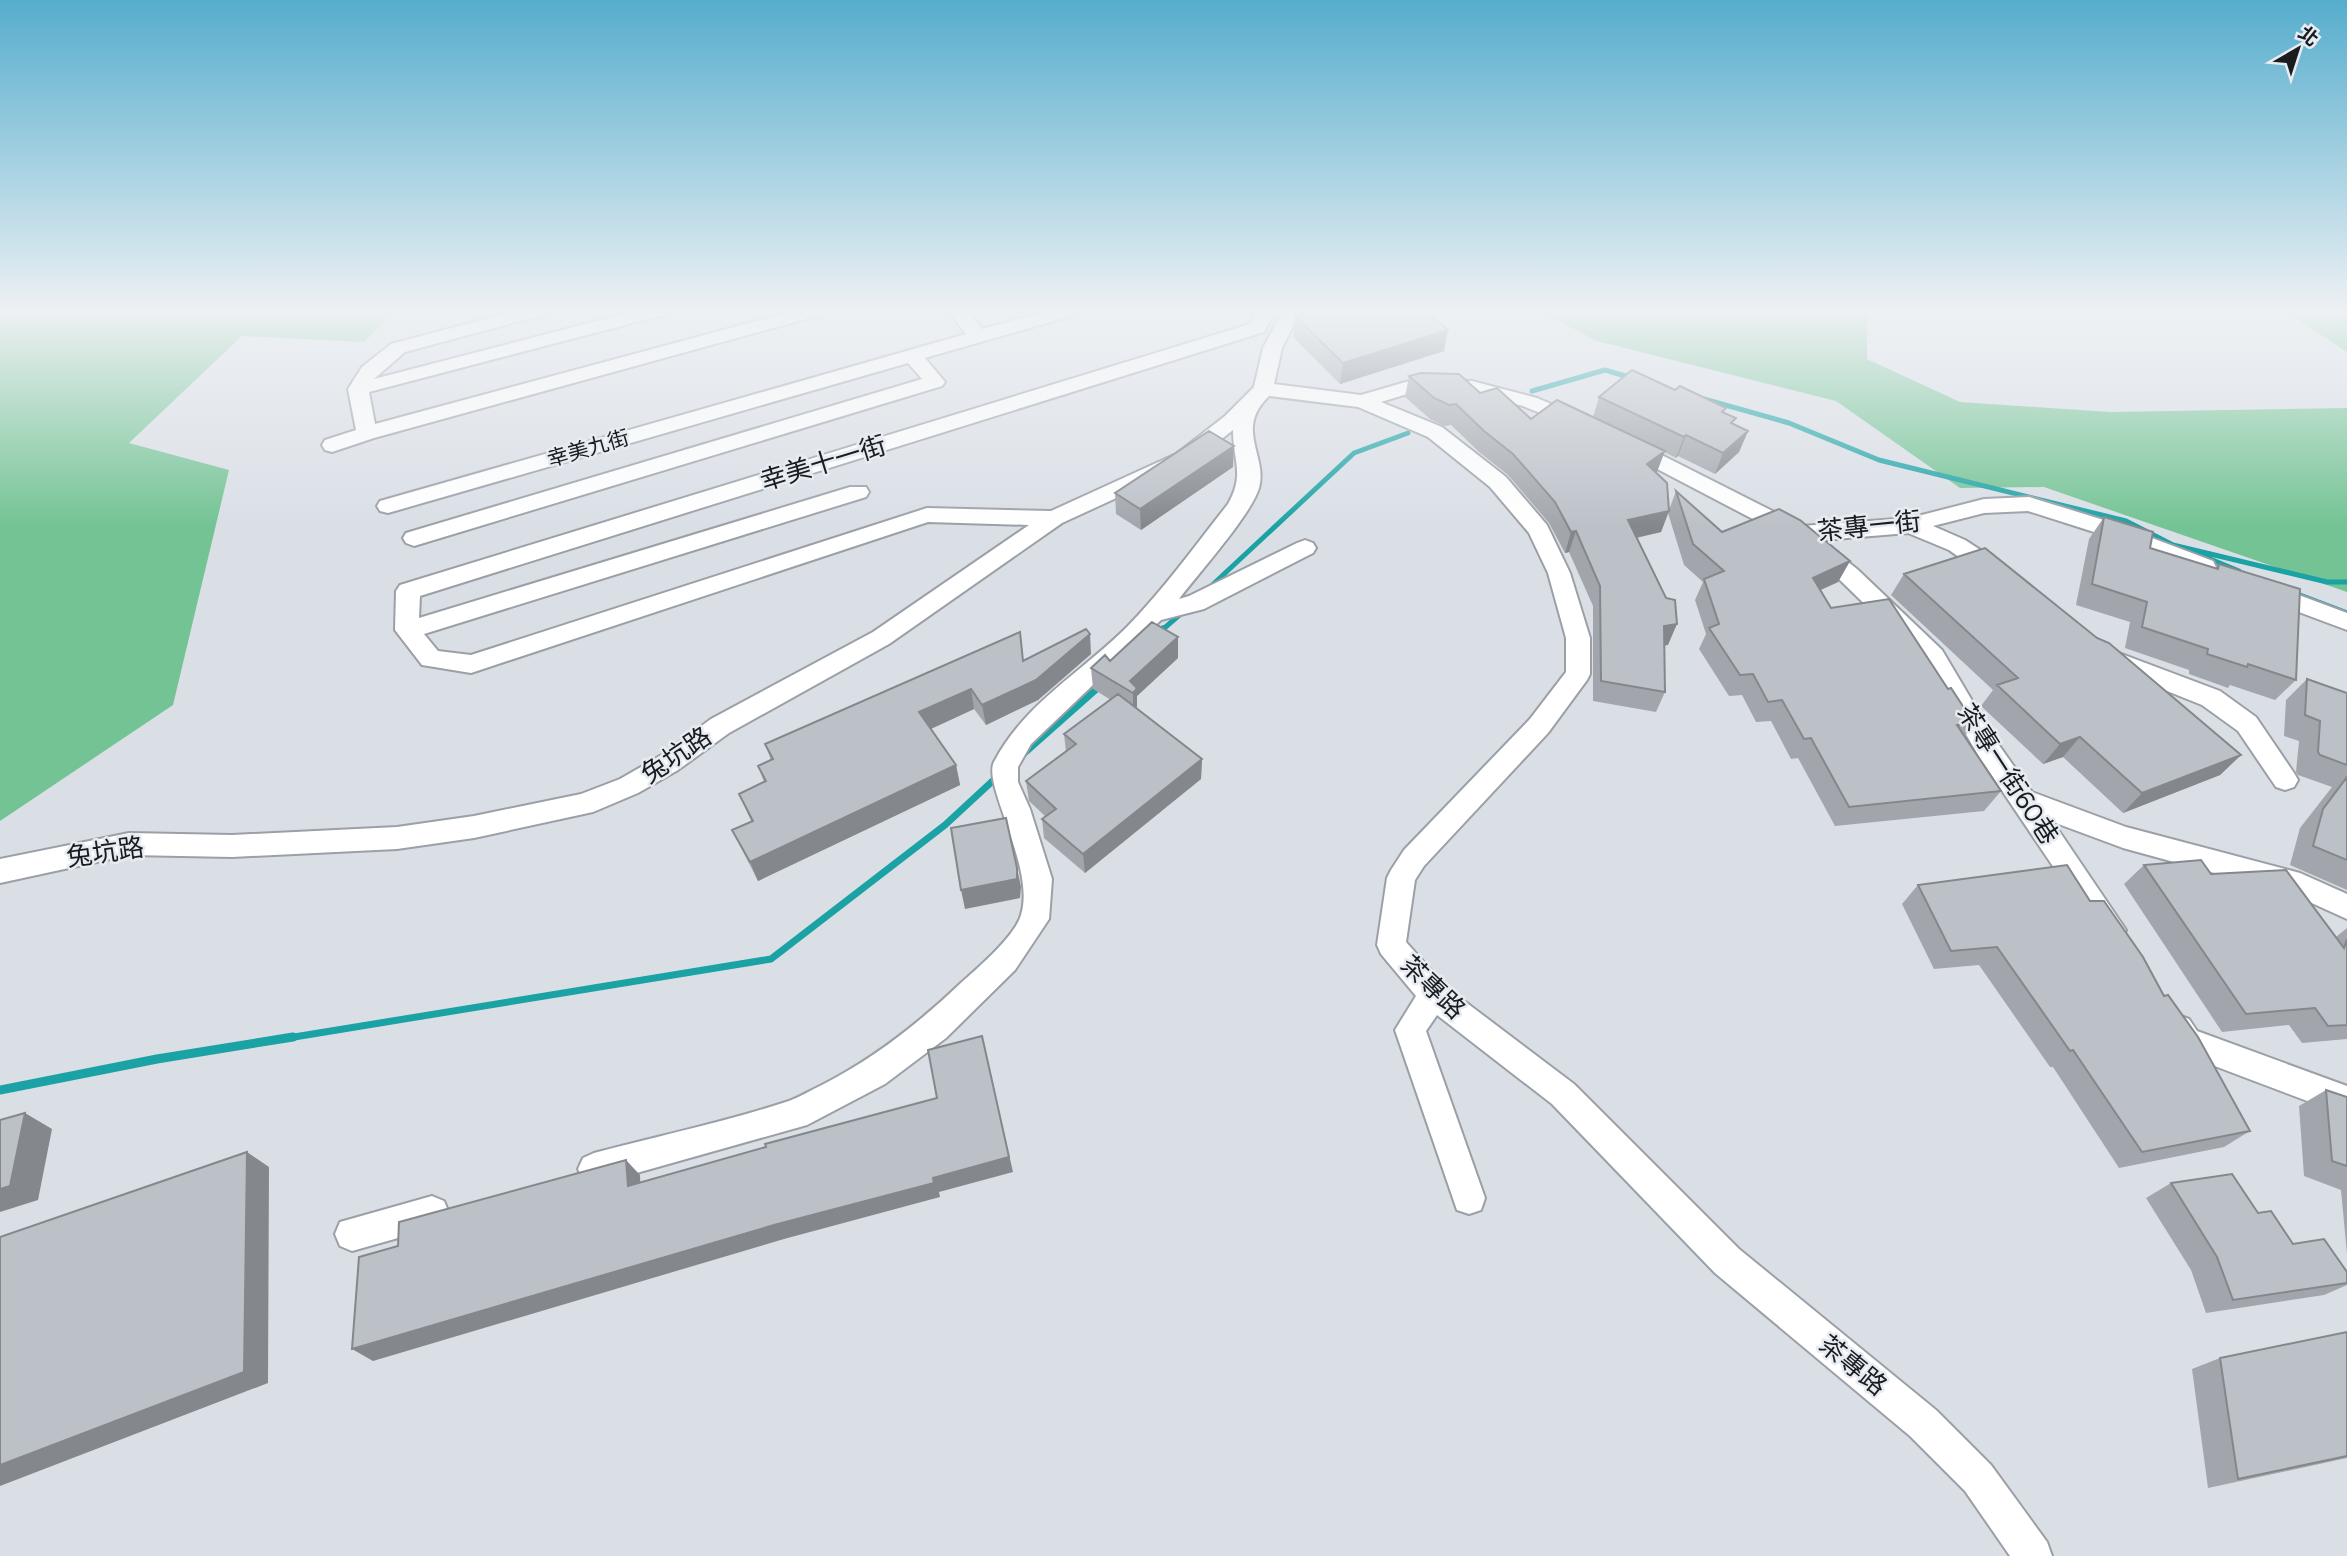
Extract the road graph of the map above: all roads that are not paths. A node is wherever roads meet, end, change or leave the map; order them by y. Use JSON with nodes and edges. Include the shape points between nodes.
{"nodes":[{"id":1,"x":362,"y":383,"type":"edge"},
{"id":2,"x":386,"y":383,"type":"edge"},
{"id":3,"x":551,"y":383,"type":"edge"},
{"id":4,"x":816,"y":383,"type":"edge"},
{"id":5,"x":933,"y":383,"type":"edge"},
{"id":6,"x":1081,"y":383,"type":"edge"},
{"id":7,"x":1260,"y":383,"type":"edge"},
{"id":8,"x":358,"y":390,"type":"junction"},
{"id":9,"x":1255,"y":398,"type":"junction"},
{"id":10,"x":1362,"y":401,"type":"junction"},
{"id":11,"x":367,"y":433,"type":"junction"},
{"id":12,"x":332,"y":445,"type":"dead end"},
{"id":13,"x":858,"y":492,"type":"dead end"},
{"id":14,"x":388,"y":506,"type":"dead end"},
{"id":15,"x":1054,"y":519,"type":"junction"},
{"id":16,"x":1910,"y":526,"type":"junction"},
{"id":17,"x":1799,"y":534,"type":"junction"},
{"id":18,"x":414,"y":538,"type":"dead end"},
{"id":19,"x":1305,"y":548,"type":"dead end"},
{"id":20,"x":2226,"y":575,"type":"edge"},
{"id":21,"x":2251,"y":585,"type":"edge"},
{"id":22,"x":2018,"y":590,"type":"edge"},
{"id":23,"x":1153,"y":614,"type":"junction"},
{"id":24,"x":2347,"y":622,"type":"edge"},
{"id":25,"x":407,"y":630,"type":"junction"},
{"id":26,"x":2091,"y":651,"type":"edge"},
{"id":27,"x":2285,"y":780,"type":"dead end"},
{"id":28,"x":2023,"y":800,"type":"junction"},
{"id":29,"x":0,"y":871,"type":"edge"},
{"id":30,"x":2347,"y":907,"type":"edge"},
{"id":31,"x":2124,"y":948,"type":"edge"},
{"id":32,"x":1436,"y":997,"type":"junction"},
{"id":33,"x":2163,"y":1006,"type":"edge"},
{"id":34,"x":2186,"y":1041,"type":"joint"},
{"id":35,"x":2347,"y":1101,"type":"edge"},
{"id":36,"x":567,"y":1176,"type":"edge"},
{"id":37,"x":1469,"y":1198,"type":"dead end"},
{"id":38,"x":460,"y":1205,"type":"edge"},
{"id":39,"x":352,"y":1234,"type":"dead end"},
{"id":40,"x":2033,"y":1556,"type":"edge"}],
"edges":[{"from":1,"to":8,"type":"street"},
{"from":2,"to":8,"type":"street"},
{"from":3,"to":11,"type":"street"},
{"from":4,"to":14,"type":"street","name":"幸美九街"},
{"from":5,"to":18,"type":"street"},
{"from":6,"to":25,"type":"street","name":"幸美十一街","via":[[408,591]]},
{"from":7,"to":9,"type":"street"},
{"from":8,"to":11,"type":"street"},
{"from":9,"to":10,"type":"street","name":"茶專路"},
{"from":9,"to":15,"type":"street","name":"兔坑路","via":[[1183,459]]},
{"from":9,"to":23,"type":"street","via":[[1243,431],[1248,488],[1216,538]]},
{"from":10,"to":17,"type":"street","name":"茶專一街","via":[[1416,385],[1472,387],[1530,402],[1598,431]]},
{"from":10,"to":32,"type":"street","name":"茶專路","via":[[1435,432],[1498,482],[1539,530],[1559,573],[1578,638],[1578,674],[1539,726],[1414,858],[1401,878],[1391,945]]},
{"from":11,"to":12,"type":"street"},
{"from":13,"to":25,"type":"street"},
{"from":15,"to":25,"type":"street","via":[[927,515],[471,664],[431,659]]},
{"from":15,"to":29,"type":"street","name":"兔坑路","via":[[881,638],[720,726],[629,786],[584,804],[397,838],[232,846],[129,845]]},
{"from":16,"to":17,"type":"street","name":"茶專一街"},
{"from":16,"to":20,"type":"street","name":"茶專一街","via":[[1984,506],[2029,504]]},
{"from":16,"to":22,"type":"street","via":[[1957,545]]},
{"from":17,"to":28,"type":"street","name":"茶專一街60巷","via":[[1933,656]]},
{"from":19,"to":23,"type":"street","via":[[1196,603]]},
{"from":21,"to":24,"type":"street"},
{"from":23,"to":36,"type":"street","via":[[1022,737],[1005,766],[1005,782],[1038,879],[1035,919],[1005,961],[935,1028],[874,1074],[796,1114]]},
{"from":26,"to":27,"type":"street","via":[[2211,698],[2247,724]]},
{"from":28,"to":30,"type":"street","via":[[2123,837],[2300,885]]},
{"from":28,"to":31,"type":"street","name":"茶專一街60巷"},
{"from":32,"to":37,"type":"street","via":[[1410,1030]]},
{"from":32,"to":40,"type":"street","name":"茶專路","via":[[1563,1094],[1727,1261],[1923,1423],[1978,1478]]},
{"from":33,"to":34,"type":"street"},
{"from":34,"to":35,"type":"street"},
{"from":38,"to":39,"type":"street"}]}
